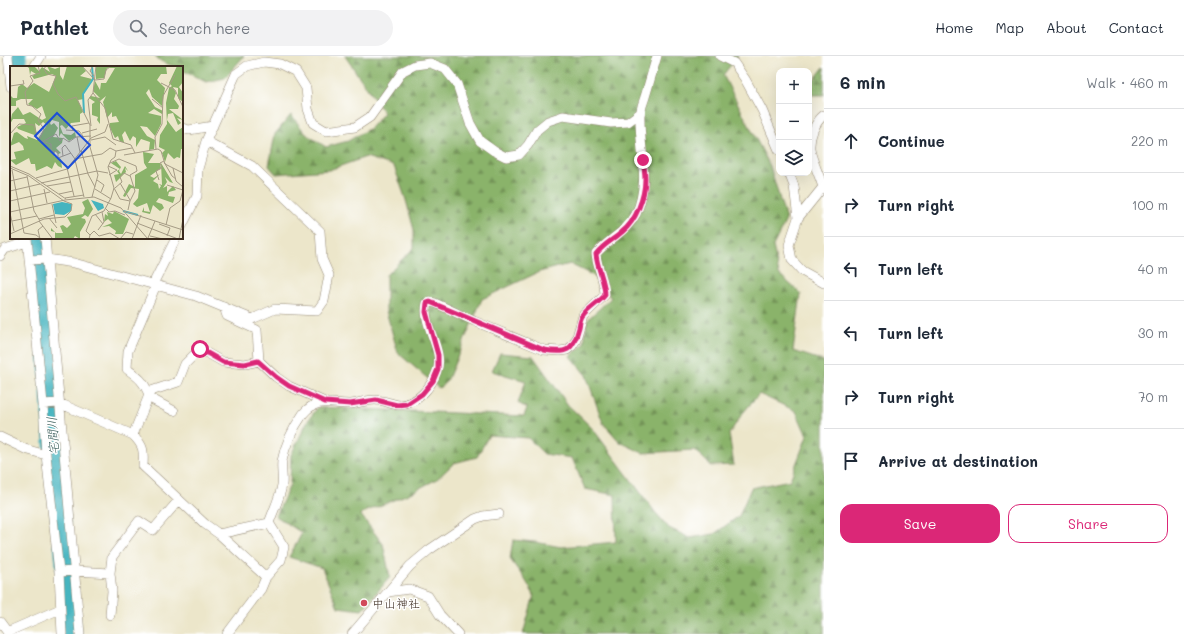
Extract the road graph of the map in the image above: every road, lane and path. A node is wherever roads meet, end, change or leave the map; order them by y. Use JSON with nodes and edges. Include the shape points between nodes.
{"nodes":[{"id":1,"x":8,"y":56,"type":"edge"},
{"id":2,"x":41,"y":56,"type":"edge"},
{"id":3,"x":657,"y":56,"type":"edge"},
{"id":4,"x":720,"y":56,"type":"edge"},
{"id":5,"x":35,"y":66,"type":"edge"},
{"id":6,"x":10,"y":77,"type":"edge"},
{"id":7,"x":640,"y":113,"type":"junction"},
{"id":8,"x":824,"y":116,"type":"edge"},
{"id":9,"x":213,"y":126,"type":"junction"},
{"id":10,"x":183,"y":128,"type":"edge"},
{"id":11,"x":206,"y":141,"type":"junction"},
{"id":12,"x":776,"y":143,"type":"edge"},
{"id":13,"x":790,"y":176,"type":"edge"},
{"id":14,"x":798,"y":218,"type":"junction"},
{"id":15,"x":183,"y":224,"type":"edge"},
{"id":16,"x":45,"y":239,"type":"edge"},
{"id":17,"x":176,"y":239,"type":"edge"},
{"id":18,"x":27,"y":240,"type":"edge"},
{"id":19,"x":2,"y":250,"type":"edge"},
{"id":20,"x":39,"y":259,"type":"junction"},
{"id":21,"x":824,"y":283,"type":"edge"},
{"id":22,"x":154,"y":284,"type":"junction"},
{"id":23,"x":224,"y":307,"type":"junction"},
{"id":24,"x":258,"y":361,"type":"junction"},
{"id":25,"x":148,"y":395,"type":"junction"},
{"id":26,"x":325,"y":402,"type":"junction"},
{"id":27,"x":52,"y":403,"type":"junction"},
{"id":28,"x":174,"y":411,"type":"dead end"},
{"id":29,"x":133,"y":435,"type":"junction"},
{"id":30,"x":0,"y":437,"type":"edge"},
{"id":31,"x":46,"y":455,"type":"junction"},
{"id":32,"x":179,"y":500,"type":"junction"},
{"id":33,"x":499,"y":514,"type":"dead end"},
{"id":34,"x":269,"y":523,"type":"junction"},
{"id":35,"x":219,"y":534,"type":"junction"},
{"id":36,"x":67,"y":571,"type":"junction"},
{"id":37,"x":110,"y":573,"type":"junction"},
{"id":38,"x":266,"y":577,"type":"junction"},
{"id":39,"x":388,"y":592,"type":"junction"},
{"id":40,"x":60,"y":609,"type":"junction"},
{"id":41,"x":110,"y":615,"type":"dead end"},
{"id":42,"x":0,"y":622,"type":"edge"},
{"id":43,"x":8,"y":633,"type":"edge"},
{"id":44,"x":62,"y":634,"type":"edge"},
{"id":45,"x":80,"y":634,"type":"edge"},
{"id":46,"x":227,"y":634,"type":"edge"},
{"id":47,"x":352,"y":634,"type":"edge"},
{"id":48,"x":458,"y":634,"type":"edge"}],
"edges":[{"from":1,"to":6,"type":"street"},
{"from":2,"to":5,"type":"street"},
{"from":3,"to":7,"type":"street"},
{"from":4,"to":12,"type":"street","via":[[734,63],[745,79]]},
{"from":7,"to":9,"type":"street","via":[[628,122],[611,123],[563,116],[548,121],[537,130],[519,155],[506,157],[480,141],[470,123],[457,84],[445,69],[430,63],[415,65],[403,71],[370,117],[356,127],[326,132],[313,123],[308,109],[306,88],[296,72],[280,64],[264,62],[247,66],[236,74]]},
{"from":7,"to":26,"type":"street","via":[[645,180],[642,198],[629,224],[596,254],[605,295],[582,316],[572,346],[560,352],[544,350],[430,302],[427,303],[426,312],[438,355],[438,369],[433,381],[422,394],[407,404],[397,405],[376,400],[350,404]]},
{"from":8,"to":14,"type":"street","via":[[819,119],[812,133],[810,148],[823,187]]},
{"from":9,"to":10,"type":"street","via":[[189,130]]},
{"from":9,"to":11,"type":"street"},
{"from":11,"to":15,"type":"street","via":[[198,169],[197,196]]},
{"from":11,"to":23,"type":"street","via":[[252,166],[320,231],[322,259],[329,275],[324,301],[316,311],[275,309],[252,319]]},
{"from":13,"to":14,"type":"street"},
{"from":14,"to":21,"type":"street","via":[[789,245],[792,260],[802,271]]},
{"from":16,"to":20,"type":"street"},
{"from":17,"to":22,"type":"street"},
{"from":18,"to":19,"type":"street"},
{"from":18,"to":20,"type":"street"},
{"from":20,"to":22,"type":"street","via":[[74,263]]},
{"from":20,"to":27,"type":"street"},
{"from":20,"to":27,"type":"street"},
{"from":22,"to":23,"type":"street"},
{"from":22,"to":25,"type":"street","via":[[128,351],[127,369],[146,385]]},
{"from":23,"to":24,"type":"street","via":[[227,316],[257,330]]},
{"from":24,"to":25,"type":"street","via":[[245,364],[223,362],[200,349],[185,364],[178,382]]},
{"from":24,"to":26,"type":"street","via":[[289,386]]},
{"from":25,"to":28,"type":"street"},
{"from":25,"to":29,"type":"street"},
{"from":26,"to":34,"type":"street","via":[[312,406],[304,414],[288,444],[282,461],[282,487]]},
{"from":27,"to":29,"type":"street"},
{"from":27,"to":31,"type":"street"},
{"from":27,"to":36,"type":"street"},
{"from":29,"to":32,"type":"street","via":[[140,441],[144,451],[143,466]]},
{"from":30,"to":31,"type":"street","via":[[25,449]]},
{"from":31,"to":36,"type":"street"},
{"from":32,"to":35,"type":"street"},
{"from":32,"to":37,"type":"street","via":[[153,530],[139,521],[112,557]]},
{"from":33,"to":39,"type":"street","via":[[475,519],[429,550],[410,566]]},
{"from":34,"to":35,"type":"street"},
{"from":34,"to":38,"type":"street","via":[[284,547],[281,560]]},
{"from":35,"to":38,"type":"street"},
{"from":36,"to":37,"type":"street"},
{"from":36,"to":40,"type":"street"},
{"from":36,"to":45,"type":"street"},
{"from":37,"to":41,"type":"street"},
{"from":38,"to":46,"type":"street","via":[[261,589]]},
{"from":39,"to":47,"type":"street"},
{"from":39,"to":48,"type":"street","via":[[409,588],[428,596],[440,615]]},
{"from":40,"to":43,"type":"street"},
{"from":40,"to":44,"type":"street"},
{"from":42,"to":43,"type":"street"}]}
